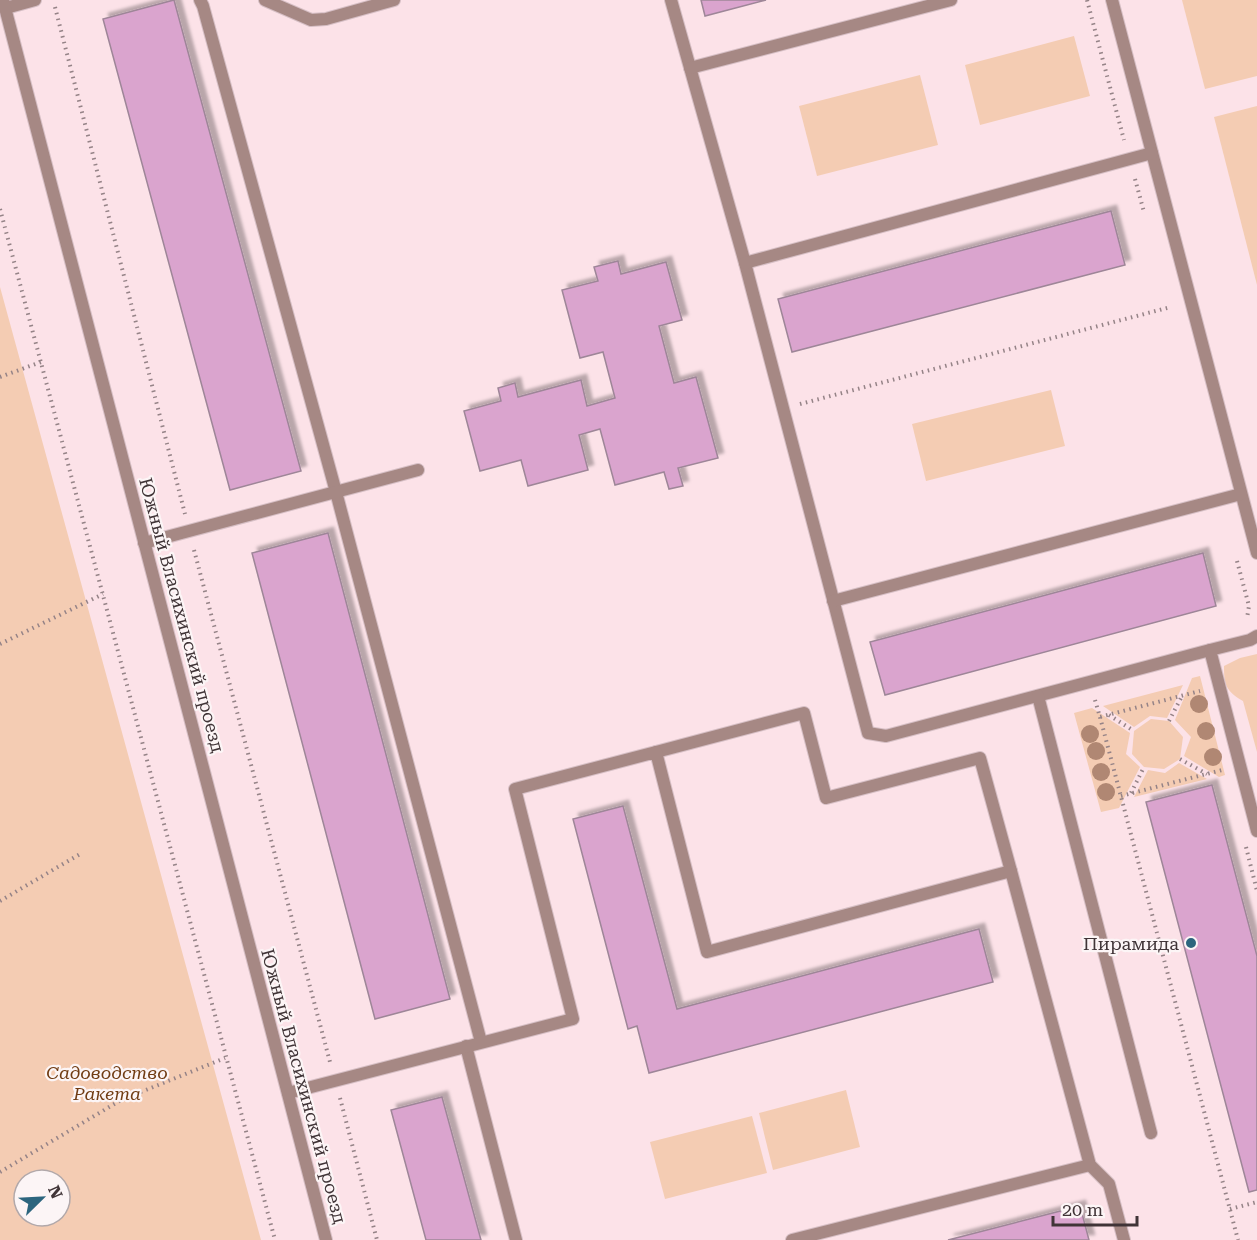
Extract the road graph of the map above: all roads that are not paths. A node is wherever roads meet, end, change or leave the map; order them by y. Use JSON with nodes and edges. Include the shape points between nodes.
{"nodes":[{"id":1,"x":35,"y":0,"type":"edge"},
{"id":2,"x":200,"y":0,"type":"edge"},
{"id":3,"x":265,"y":0,"type":"edge"},
{"id":4,"x":394,"y":0,"type":"edge"},
{"id":5,"x":671,"y":0,"type":"edge"},
{"id":6,"x":951,"y":0,"type":"edge"},
{"id":7,"x":1112,"y":0,"type":"edge"},
{"id":8,"x":5,"y":4,"type":"edge"},
{"id":9,"x":690,"y":69,"type":"junction"},
{"id":10,"x":1152,"y":153,"type":"junction"},
{"id":11,"x":745,"y":263,"type":"junction"},
{"id":12,"x":418,"y":470,"type":"dead end"},
{"id":13,"x":336,"y":492,"type":"junction"},
{"id":14,"x":1241,"y":494,"type":"junction"},
{"id":15,"x":144,"y":543,"type":"junction"},
{"id":16,"x":1257,"y":553,"type":"edge"},
{"id":17,"x":833,"y":601,"type":"junction"},
{"id":18,"x":1257,"y":636,"type":"edge"},
{"id":19,"x":1210,"y":650,"type":"junction"},
{"id":20,"x":1038,"y":696,"type":"junction"},
{"id":21,"x":656,"y":752,"type":"junction"},
{"id":22,"x":1257,"y":831,"type":"edge"},
{"id":23,"x":1011,"y":871,"type":"junction"},
{"id":24,"x":481,"y":1042,"type":"junction"},
{"id":25,"x":466,"y":1046,"type":"junction"},
{"id":26,"x":288,"y":1093,"type":"junction"},
{"id":27,"x":1151,"y":1133,"type":"dead end"},
{"id":28,"x":1090,"y":1165,"type":"junction"},
{"id":29,"x":326,"y":1240,"type":"edge"},
{"id":30,"x":516,"y":1240,"type":"edge"},
{"id":31,"x":792,"y":1240,"type":"edge"},
{"id":32,"x":1124,"y":1240,"type":"edge"}],
"edges":[{"from":1,"to":8,"type":"street"},
{"from":2,"to":13,"type":"street"},
{"from":3,"to":4,"type":"street","via":[[311,20]]},
{"from":5,"to":9,"type":"street"},
{"from":6,"to":9,"type":"street"},
{"from":7,"to":10,"type":"street"},
{"from":8,"to":15,"type":"street","name":"Южный Власихинский проезд"},
{"from":9,"to":11,"type":"street"},
{"from":10,"to":11,"type":"street"},
{"from":10,"to":14,"type":"street"},
{"from":11,"to":17,"type":"street"},
{"from":12,"to":13,"type":"street"},
{"from":13,"to":15,"type":"street"},
{"from":13,"to":24,"type":"street"},
{"from":14,"to":16,"type":"street"},
{"from":14,"to":17,"type":"street"},
{"from":15,"to":26,"type":"street","name":"Южный Власихинский проезд"},
{"from":17,"to":20,"type":"street","via":[[868,733],[886,736]]},
{"from":18,"to":19,"type":"street"},
{"from":19,"to":20,"type":"street"},
{"from":19,"to":22,"type":"street"},
{"from":20,"to":27,"type":"street"},
{"from":21,"to":23,"type":"street","via":[[804,713],[826,798],[980,758]]},
{"from":21,"to":23,"type":"street","via":[[706,952]]},
{"from":21,"to":24,"type":"street","via":[[514,789],[573,1019]]},
{"from":23,"to":28,"type":"street"},
{"from":24,"to":25,"type":"street"},
{"from":25,"to":26,"type":"street"},
{"from":25,"to":30,"type":"street"},
{"from":26,"to":29,"type":"street","name":"Южный Власихинский проезд"},
{"from":28,"to":31,"type":"street"},
{"from":28,"to":32,"type":"street","via":[[1109,1184]]}]}
